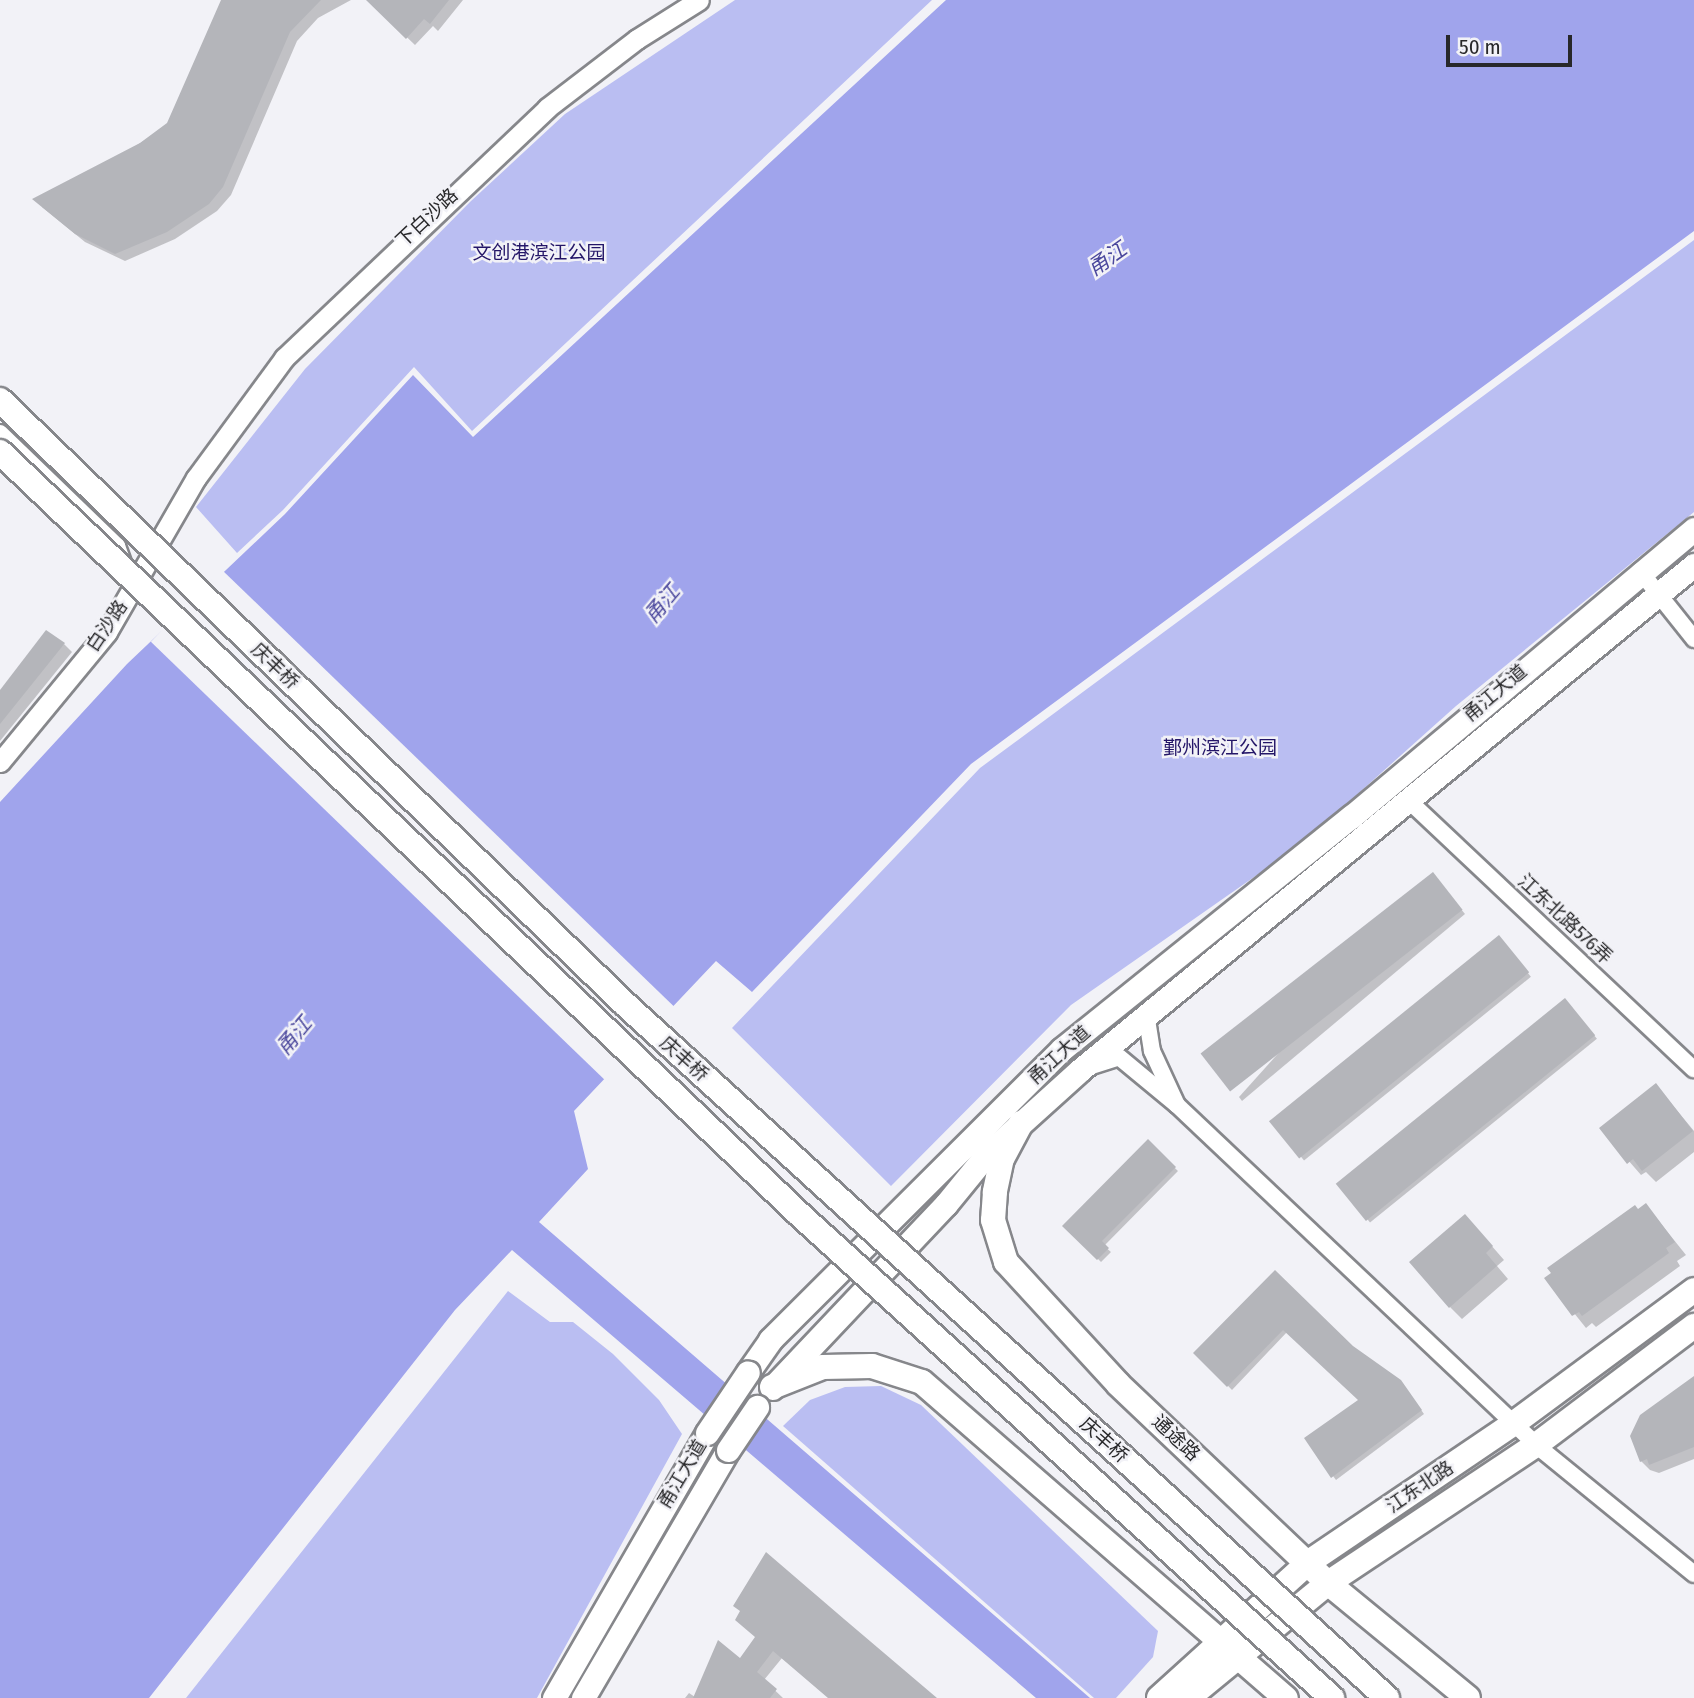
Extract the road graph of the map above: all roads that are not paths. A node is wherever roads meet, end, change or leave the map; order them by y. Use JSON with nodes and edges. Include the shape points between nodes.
{"nodes":[{"id":1,"x":699,"y":0,"type":"edge"},
{"id":2,"x":0,"y":400,"type":"edge"},
{"id":3,"x":0,"y":433,"type":"edge"},
{"id":4,"x":0,"y":452,"type":"edge"},
{"id":5,"x":196,"y":478,"type":"joint"},
{"id":6,"x":1694,"y":529,"type":"edge"},
{"id":7,"x":1694,"y":565,"type":"edge"},
{"id":8,"x":1640,"y":571,"type":"junction"},
{"id":9,"x":1656,"y":595,"type":"junction"},
{"id":10,"x":122,"y":606,"type":"junction"},
{"id":11,"x":1694,"y":639,"type":"edge"},
{"id":12,"x":0,"y":762,"type":"edge"},
{"id":13,"x":1407,"y":799,"type":"junction"},
{"id":14,"x":1146,"y":1015,"type":"junction"},
{"id":15,"x":1694,"y":1069,"type":"edge"},
{"id":16,"x":1080,"y":1070,"type":"junction"},
{"id":17,"x":1177,"y":1105,"type":"junction"},
{"id":18,"x":1021,"y":1123,"type":"junction"},
{"id":19,"x":1694,"y":1290,"type":"edge"},
{"id":20,"x":1694,"y":1326,"type":"edge"},
{"id":21,"x":772,"y":1387,"type":"junction"},
{"id":22,"x":1513,"y":1424,"type":"junction"},
{"id":23,"x":1536,"y":1445,"type":"junction"},
{"id":24,"x":1310,"y":1562,"type":"junction"},
{"id":25,"x":1694,"y":1574,"type":"edge"},
{"id":26,"x":1328,"y":1583,"type":"junction"},
{"id":27,"x":1227,"y":1649,"type":"junction"},
{"id":28,"x":1161,"y":1696,"type":"edge"},
{"id":29,"x":554,"y":1698,"type":"edge"},
{"id":30,"x":583,"y":1698,"type":"edge"},
{"id":31,"x":1188,"y":1698,"type":"edge"},
{"id":32,"x":1286,"y":1698,"type":"edge"},
{"id":33,"x":1332,"y":1698,"type":"edge"},
{"id":34,"x":1387,"y":1698,"type":"edge"},
{"id":35,"x":1468,"y":1698,"type":"edge"}],
"edges":[{"from":1,"to":5,"type":"street","name":"下白沙路","via":[[637,39],[547,108],[406,237],[284,358]]},
{"from":2,"to":34,"type":"main road","name":"庆丰桥","bridge":true,"via":[[626,1006]]},
{"from":3,"to":10,"type":"street","via":[[117,546],[127,584]]},
{"from":4,"to":33,"type":"main road","name":"庆丰桥","bridge":true,"via":[[790,1206]]},
{"from":5,"to":10,"type":"street","name":"白沙路"},
{"from":6,"to":8,"type":"main road","name":"甬江大道"},
{"from":7,"to":9,"type":"main road","name":"甬江大道"},
{"from":8,"to":9,"type":"street"},
{"from":8,"to":29,"type":"main road","name":"甬江大道","bridge":true,"via":[[1351,817],[1062,1049],[770,1340],[707,1433]]},
{"from":9,"to":11,"type":"street"},
{"from":9,"to":13,"type":"main road","name":"甬江大道"},
{"from":10,"to":12,"type":"street","name":"白沙路","via":[[107,632]]},
{"from":13,"to":14,"type":"main road","name":"甬江大道"},
{"from":13,"to":15,"type":"street","name":"江东北路576弄"},
{"from":14,"to":16,"type":"main road","name":"甬江大道"},
{"from":14,"to":17,"type":"street","via":[[1152,1051]]},
{"from":16,"to":17,"type":"street","via":[[1119,1057]]},
{"from":16,"to":18,"type":"main road","name":"甬江大道"},
{"from":17,"to":22,"type":"street"},
{"from":18,"to":21,"type":"main road","name":"甬江大道","via":[[986,1155]]},
{"from":18,"to":24,"type":"main road","name":"通途路","via":[[1002,1158],[995,1192],[993,1220],[1006,1262],[1118,1384]]},
{"from":19,"to":22,"type":"main road","name":"江东北路"},
{"from":20,"to":23,"type":"main road","name":"江东北路"},
{"from":21,"to":27,"type":"main road","via":[[822,1367],[872,1366],[922,1382]]},
{"from":21,"to":30,"type":"main road","name":"甬江大道","bridge":true,"via":[[727,1451]]},
{"from":22,"to":23,"type":"street"},
{"from":22,"to":24,"type":"main road","name":"江东北路"},
{"from":23,"to":25,"type":"street"},
{"from":23,"to":26,"type":"main road","name":"江东北路"},
{"from":24,"to":26,"type":"main road","name":"通途路"},
{"from":24,"to":27,"type":"main road","name":"江东北路"},
{"from":26,"to":27,"type":"main road","name":"江东北路"},
{"from":26,"to":35,"type":"main road","name":"通途路"},
{"from":27,"to":28,"type":"main road","name":"江东北路"},
{"from":27,"to":31,"type":"main road","name":"江东北路"},
{"from":27,"to":32,"type":"main road"}]}
